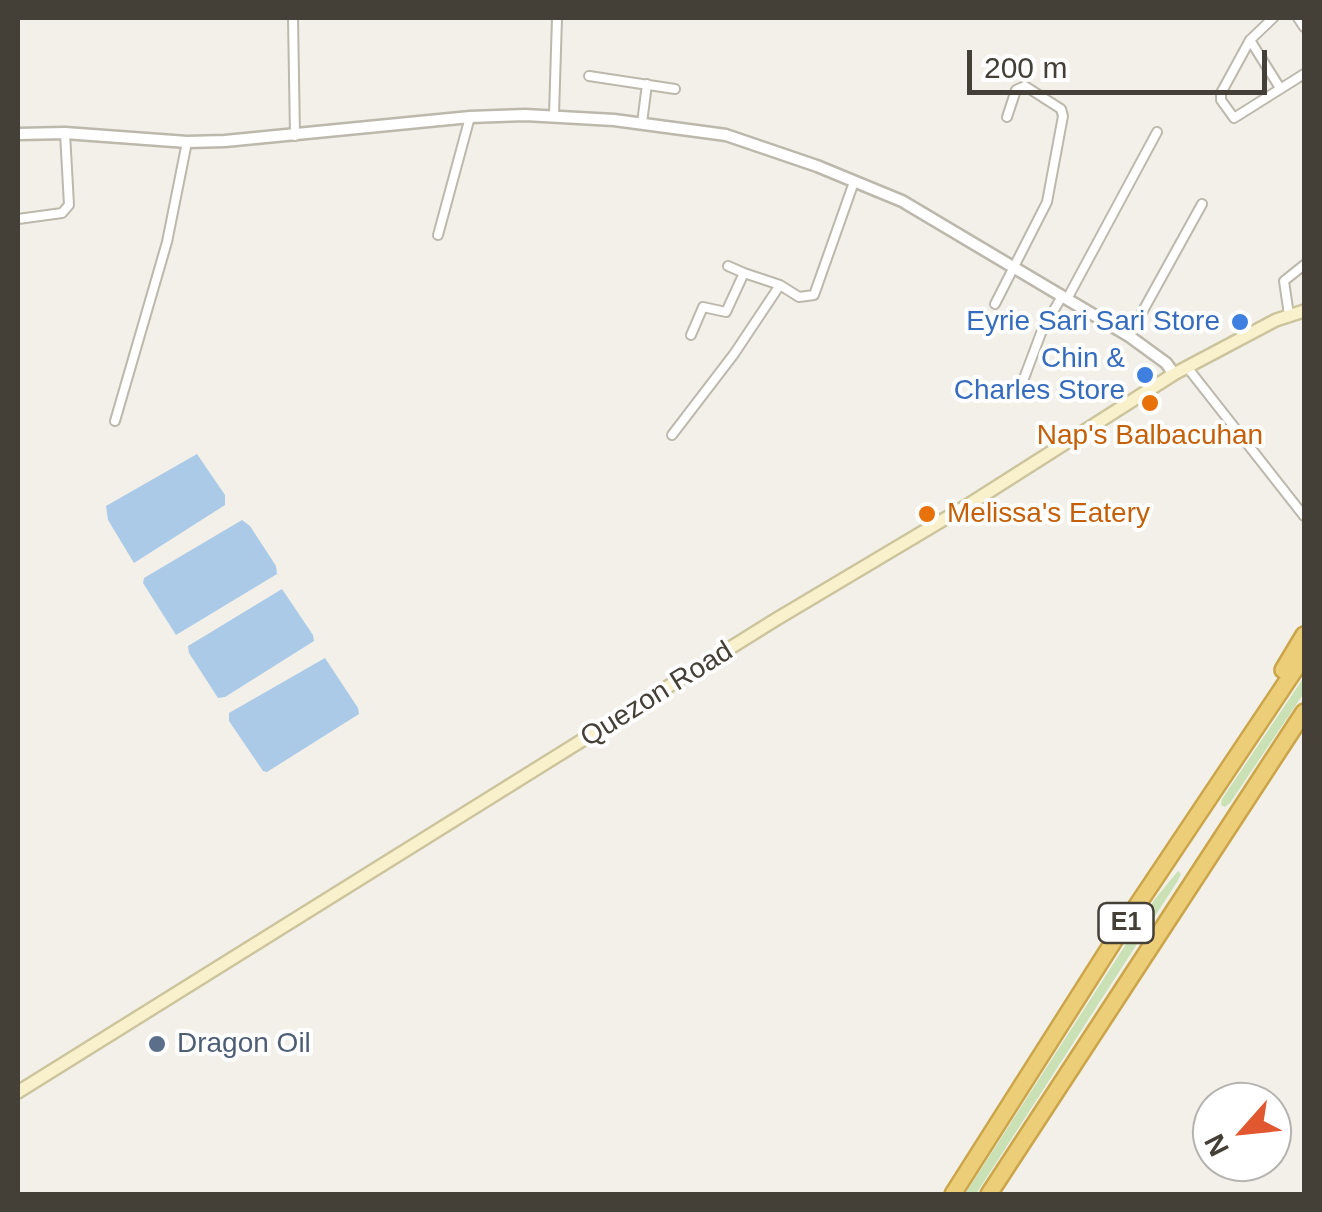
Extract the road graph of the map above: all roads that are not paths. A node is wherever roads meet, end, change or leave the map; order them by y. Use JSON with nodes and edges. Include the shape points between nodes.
{"nodes":[{"id":1,"x":292,"y":18,"type":"edge"},
{"id":2,"x":557,"y":18,"type":"edge"},
{"id":3,"x":1272,"y":18,"type":"edge"},
{"id":4,"x":1298,"y":18,"type":"edge"},
{"id":5,"x":1304,"y":27,"type":"edge"},
{"id":6,"x":1250,"y":40,"type":"junction"},
{"id":7,"x":1304,"y":74,"type":"edge"},
{"id":8,"x":589,"y":76,"type":"dead end"},
{"id":9,"x":647,"y":84,"type":"junction"},
{"id":10,"x":674,"y":88,"type":"dead end"},
{"id":11,"x":1280,"y":88,"type":"junction"},
{"id":12,"x":554,"y":115,"type":"junction"},
{"id":13,"x":470,"y":117,"type":"junction"},
{"id":14,"x":1007,"y":118,"type":"dead end"},
{"id":15,"x":642,"y":123,"type":"junction"},
{"id":16,"x":1157,"y":132,"type":"dead end"},
{"id":17,"x":66,"y":133,"type":"junction"},
{"id":18,"x":18,"y":134,"type":"edge"},
{"id":19,"x":295,"y":136,"type":"junction"},
{"id":20,"x":187,"y":142,"type":"junction"},
{"id":21,"x":854,"y":182,"type":"junction"},
{"id":22,"x":1202,"y":204,"type":"dead end"},
{"id":23,"x":18,"y":219,"type":"edge"},
{"id":24,"x":438,"y":235,"type":"dead end"},
{"id":25,"x":1304,"y":265,"type":"edge"},
{"id":26,"x":728,"y":266,"type":"dead end"},
{"id":27,"x":1014,"y":267,"type":"junction"},
{"id":28,"x":744,"y":273,"type":"junction"},
{"id":29,"x":780,"y":286,"type":"junction"},
{"id":30,"x":1064,"y":298,"type":"junction"},
{"id":31,"x":995,"y":304,"type":"dead end"},
{"id":32,"x":1304,"y":311,"type":"edge"},
{"id":33,"x":1289,"y":316,"type":"junction"},
{"id":34,"x":691,"y":334,"type":"dead end"},
{"id":35,"x":1129,"y":336,"type":"junction"},
{"id":36,"x":1187,"y":367,"type":"junction"},
{"id":37,"x":1174,"y":374,"type":"junction"},
{"id":38,"x":1020,"y":389,"type":"dead end"},
{"id":39,"x":115,"y":421,"type":"dead end"},
{"id":40,"x":672,"y":435,"type":"dead end"},
{"id":41,"x":1304,"y":516,"type":"edge"},
{"id":42,"x":1304,"y":635,"type":"edge"},
{"id":43,"x":1304,"y":656,"type":"edge"},
{"id":44,"x":1304,"y":712,"type":"edge"},
{"id":45,"x":1255,"y":727,"type":"junction"},
{"id":46,"x":1304,"y":730,"type":"edge"},
{"id":47,"x":1155,"y":936,"type":"junction"},
{"id":48,"x":18,"y":1092,"type":"edge"},
{"id":49,"x":953,"y":1194,"type":"edge"},
{"id":50,"x":988,"y":1194,"type":"edge"}],
"edges":[{"from":1,"to":19,"type":"street"},
{"from":2,"to":12,"type":"street"},
{"from":3,"to":6,"type":"street"},
{"from":4,"to":5,"type":"street"},
{"from":6,"to":11,"type":"street"},
{"from":6,"to":11,"type":"street","via":[[1221,100],[1234,118]]},
{"from":7,"to":11,"type":"street"},
{"from":8,"to":9,"type":"street"},
{"from":9,"to":10,"type":"street"},
{"from":9,"to":15,"type":"street"},
{"from":12,"to":13,"type":"street"},
{"from":12,"to":15,"type":"street"},
{"from":13,"to":19,"type":"street"},
{"from":13,"to":24,"type":"street"},
{"from":14,"to":27,"type":"street","via":[[1016,90],[1025,86],[1063,116],[1047,202]]},
{"from":15,"to":21,"type":"street","via":[[726,135]]},
{"from":16,"to":30,"type":"street"},
{"from":17,"to":18,"type":"street"},
{"from":17,"to":20,"type":"street"},
{"from":17,"to":23,"type":"street","via":[[69,206],[62,213]]},
{"from":19,"to":20,"type":"street"},
{"from":20,"to":39,"type":"street","via":[[167,242]]},
{"from":21,"to":27,"type":"street","via":[[902,201]]},
{"from":21,"to":29,"type":"street","via":[[814,295],[798,296]]},
{"from":22,"to":35,"type":"street"},
{"from":25,"to":33,"type":"street","via":[[1284,281]]},
{"from":26,"to":28,"type":"street"},
{"from":27,"to":30,"type":"street"},
{"from":27,"to":31,"type":"street"},
{"from":28,"to":29,"type":"street"},
{"from":28,"to":34,"type":"street","via":[[726,312],[703,308]]},
{"from":29,"to":40,"type":"street"},
{"from":30,"to":35,"type":"street"},
{"from":30,"to":38,"type":"street","via":[[1041,333]]},
{"from":32,"to":33,"type":"main road","name":"Quezon Road"},
{"from":33,"to":36,"type":"main road","name":"Quezon Road"},
{"from":35,"to":37,"type":"street"},
{"from":36,"to":37,"type":"main road","name":"Quezon Road"},
{"from":36,"to":41,"type":"street"},
{"from":37,"to":48,"type":"main road","name":"Quezon Road"},
{"from":42,"to":45,"type":"highway"},
{"from":43,"to":45,"type":"highway","number":"E1"},
{"from":44,"to":47,"type":"highway","number":"E1"},
{"from":45,"to":49,"type":"highway","number":"E1"},
{"from":46,"to":47,"type":"highway","via":[[1180,911]]},
{"from":47,"to":50,"type":"highway","number":"E1"}]}
